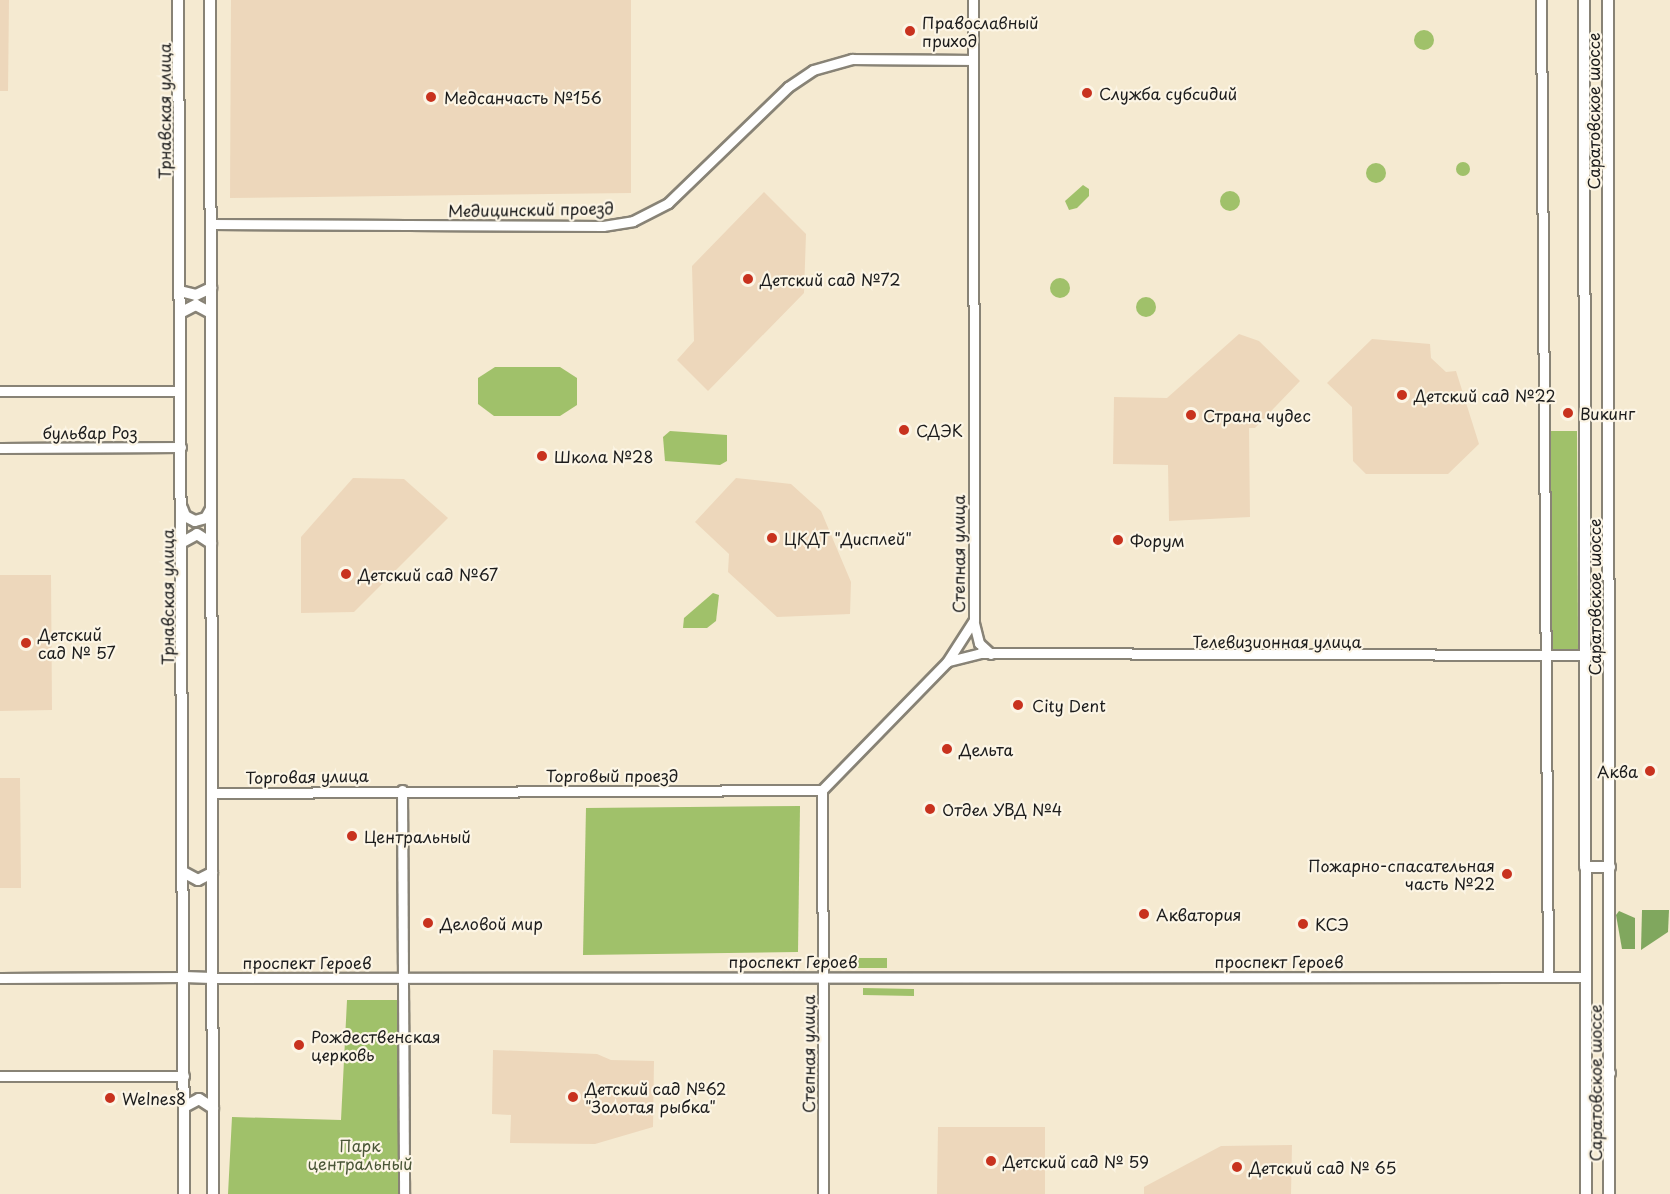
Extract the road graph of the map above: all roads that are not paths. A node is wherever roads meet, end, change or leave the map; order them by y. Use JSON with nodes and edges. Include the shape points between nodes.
{"nodes":[{"id":1,"x":178,"y":0,"type":"edge"},
{"id":2,"x":210,"y":0,"type":"edge"},
{"id":3,"x":973,"y":0,"type":"edge"},
{"id":4,"x":1541,"y":0,"type":"edge"},
{"id":5,"x":1584,"y":0,"type":"edge"},
{"id":6,"x":1608,"y":0,"type":"edge"},
{"id":7,"x":973,"y":60,"type":"junction"},
{"id":8,"x":211,"y":224,"type":"junction"},
{"id":9,"x":211,"y":288,"type":"junction"},
{"id":10,"x":180,"y":291,"type":"junction"},
{"id":11,"x":180,"y":313,"type":"junction"},
{"id":12,"x":210,"y":313,"type":"junction"},
{"id":13,"x":0,"y":391,"type":"edge"},
{"id":14,"x":180,"y":391,"type":"junction"},
{"id":15,"x":181,"y":447,"type":"junction"},
{"id":16,"x":0,"y":448,"type":"edge"},
{"id":17,"x":181,"y":505,"type":"junction"},
{"id":18,"x":211,"y":509,"type":"junction"},
{"id":19,"x":181,"y":543,"type":"junction"},
{"id":20,"x":212,"y":543,"type":"junction"},
{"id":21,"x":974,"y":620,"type":"junction"},
{"id":22,"x":1545,"y":654,"type":"junction"},
{"id":23,"x":993,"y":655,"type":"junction"},
{"id":24,"x":1585,"y":655,"type":"junction"},
{"id":25,"x":1609,"y":655,"type":"junction"},
{"id":26,"x":947,"y":662,"type":"junction"},
{"id":27,"x":402,"y":790,"type":"junction"},
{"id":28,"x":822,"y":790,"type":"junction"},
{"id":29,"x":212,"y":793,"type":"junction"},
{"id":30,"x":1586,"y":867,"type":"junction"},
{"id":31,"x":1610,"y":867,"type":"junction"},
{"id":32,"x":183,"y":872,"type":"junction"},
{"id":33,"x":212,"y":873,"type":"junction"},
{"id":34,"x":823,"y":976,"type":"junction"},
{"id":35,"x":184,"y":977,"type":"junction"},
{"id":36,"x":403,"y":977,"type":"junction"},
{"id":37,"x":1548,"y":977,"type":"junction"},
{"id":38,"x":1586,"y":977,"type":"junction"},
{"id":39,"x":0,"y":978,"type":"edge"},
{"id":40,"x":213,"y":978,"type":"junction"},
{"id":41,"x":1610,"y":1073,"type":"junction"},
{"id":42,"x":1586,"y":1074,"type":"junction"},
{"id":43,"x":0,"y":1076,"type":"edge"},
{"id":44,"x":184,"y":1076,"type":"junction"},
{"id":45,"x":184,"y":1107,"type":"junction"},
{"id":46,"x":213,"y":1108,"type":"junction"},
{"id":47,"x":184,"y":1194,"type":"edge"},
{"id":48,"x":213,"y":1194,"type":"edge"},
{"id":49,"x":404,"y":1194,"type":"edge"},
{"id":50,"x":823,"y":1194,"type":"edge"},
{"id":51,"x":1586,"y":1194,"type":"edge"},
{"id":52,"x":1609,"y":1194,"type":"edge"}],
"edges":[{"from":1,"to":10,"type":"main road","name":"Трнавская улица"},
{"from":2,"to":8,"type":"main road"},
{"from":3,"to":7,"type":"street","name":"Степная улица"},
{"from":4,"to":22,"type":"street"},
{"from":5,"to":24,"type":"main road","name":"Саратовское шоссе"},
{"from":6,"to":25,"type":"main road","name":"Саратовское шоссе"},
{"from":7,"to":8,"type":"street","name":"Медицинский проезд","via":[[852,59],[813,70],[788,87],[668,203],[633,220],[603,226]]},
{"from":7,"to":21,"type":"street","name":"Степная улица"},
{"from":8,"to":9,"type":"main road"},
{"from":9,"to":10,"type":"main road","via":[[196,296]]},
{"from":9,"to":12,"type":"main road"},
{"from":10,"to":11,"type":"main road","name":"Трнавская улица"},
{"from":11,"to":12,"type":"main road","via":[[196,305]]},
{"from":11,"to":14,"type":"main road","name":"Трнавская улица"},
{"from":12,"to":18,"type":"main road"},
{"from":13,"to":14,"type":"street"},
{"from":14,"to":15,"type":"main road","name":"Трнавская улица"},
{"from":15,"to":16,"type":"street","name":"бульвар Роз"},
{"from":15,"to":17,"type":"main road","name":"Трнавская улица"},
{"from":17,"to":18,"type":"main road","via":[[185,516],[195,521],[206,518]]},
{"from":17,"to":19,"type":"main road","name":"Трнавская улица"},
{"from":18,"to":20,"type":"main road"},
{"from":19,"to":20,"type":"main road","via":[[197,534]]},
{"from":19,"to":32,"type":"main road","name":"Трнавская улица"},
{"from":20,"to":29,"type":"main road"},
{"from":21,"to":23,"type":"street","via":[[979,643]]},
{"from":21,"to":26,"type":"street","name":"Степная улица"},
{"from":22,"to":23,"type":"street","name":"Телевизионная улица"},
{"from":22,"to":24,"type":"street","name":"Телевизионная улица"},
{"from":22,"to":37,"type":"street"},
{"from":23,"to":26,"type":"street","name":"Телевизионная улица","via":[[968,654]]},
{"from":24,"to":25,"type":"main road","name":"Телевизионная улица"},
{"from":24,"to":30,"type":"main road","name":"Саратовское шоссе"},
{"from":25,"to":31,"type":"main road","name":"Саратовское шоссе"},
{"from":26,"to":28,"type":"street","name":"Степная улица"},
{"from":27,"to":28,"type":"street","name":"Торговый проезд"},
{"from":27,"to":29,"type":"street","name":"Торговая улица"},
{"from":27,"to":36,"type":"street"},
{"from":28,"to":34,"type":"street","name":"Степная улица"},
{"from":29,"to":33,"type":"main road"},
{"from":30,"to":31,"type":"main road"},
{"from":30,"to":38,"type":"main road","name":"Саратовское шоссе"},
{"from":31,"to":41,"type":"main road","name":"Саратовское шоссе"},
{"from":32,"to":33,"type":"main road","via":[[198,880]]},
{"from":32,"to":35,"type":"main road","name":"Трнавская улица"},
{"from":33,"to":40,"type":"main road"},
{"from":34,"to":36,"type":"street","name":"проспект Героев"},
{"from":34,"to":37,"type":"street","name":"проспект Героев"},
{"from":34,"to":50,"type":"street","name":"Степная улица"},
{"from":35,"to":39,"type":"street","name":"проспект Героев"},
{"from":35,"to":40,"type":"main road","name":"проспект Героев"},
{"from":35,"to":44,"type":"main road","name":"Трнавская улица"},
{"from":36,"to":40,"type":"street","name":"проспект Героев"},
{"from":36,"to":49,"type":"street"},
{"from":37,"to":38,"type":"street","name":"проспект Героев"},
{"from":38,"to":42,"type":"main road","name":"Саратовское шоссе"},
{"from":40,"to":46,"type":"main road"},
{"from":41,"to":42,"type":"main road"},
{"from":41,"to":52,"type":"main road","name":"Саратовское шоссе"},
{"from":42,"to":51,"type":"main road","name":"Саратовское шоссе"},
{"from":43,"to":44,"type":"street"},
{"from":44,"to":45,"type":"main road","name":"Трнавская улица"},
{"from":45,"to":46,"type":"main road","via":[[200,1099]]},
{"from":45,"to":47,"type":"main road","name":"Трнавская улица"},
{"from":46,"to":48,"type":"main road"}]}
